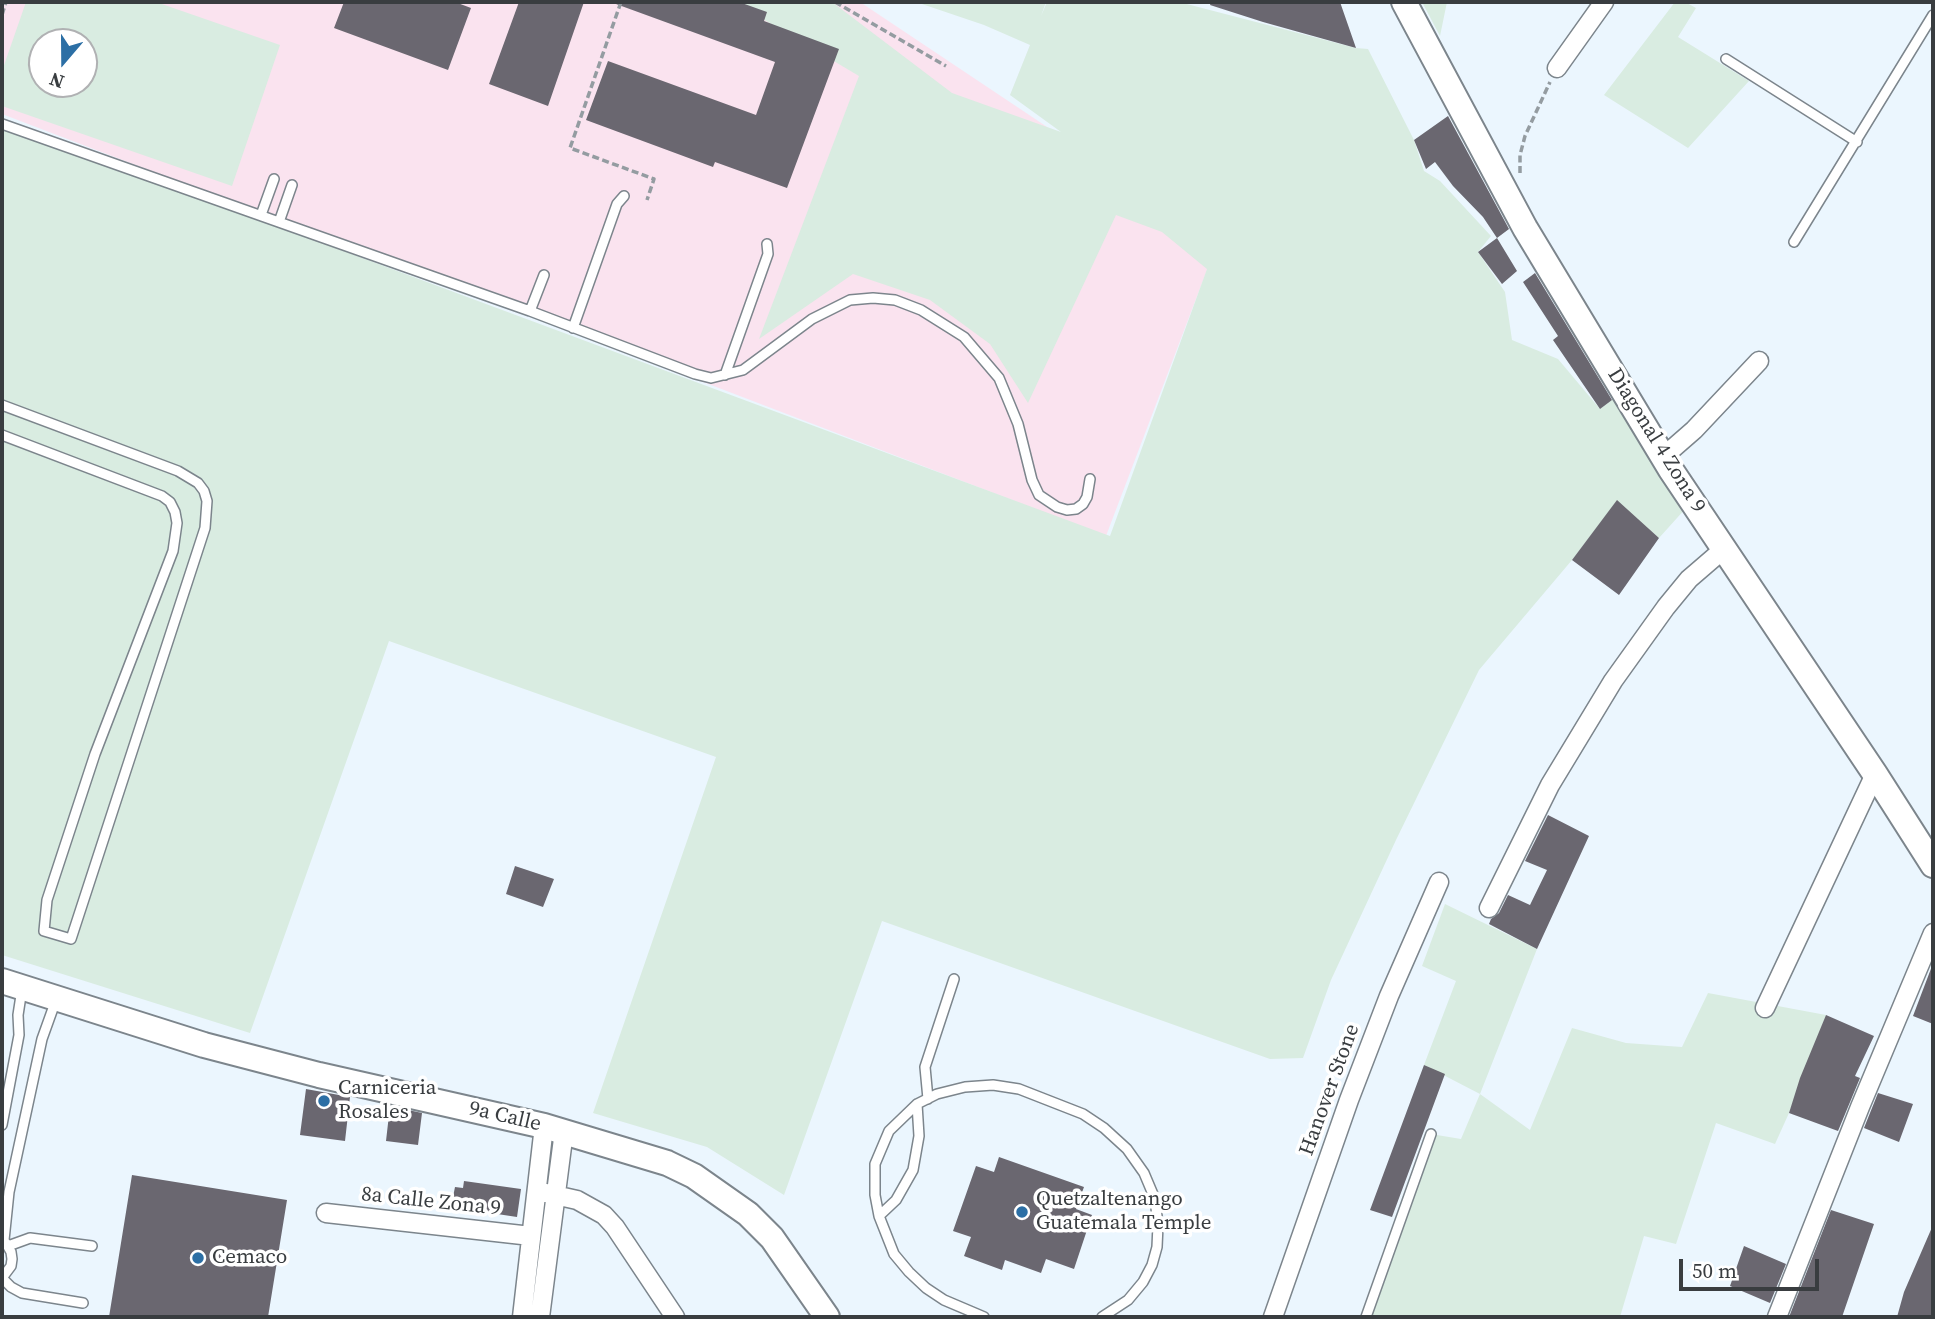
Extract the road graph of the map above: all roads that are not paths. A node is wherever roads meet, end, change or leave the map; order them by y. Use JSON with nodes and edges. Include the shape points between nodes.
{"nodes":[{"id":1,"x":1404,"y":2,"type":"edge"},
{"id":2,"x":1604,"y":2,"type":"edge"},
{"id":3,"x":1933,"y":15,"type":"edge"},
{"id":4,"x":1726,"y":59,"type":"dead end"},
{"id":5,"x":1557,"y":68,"type":"road end"},
{"id":6,"x":2,"y":124,"type":"edge"},
{"id":7,"x":1857,"y":142,"type":"junction"},
{"id":8,"x":274,"y":179,"type":"dead end"},
{"id":9,"x":292,"y":185,"type":"dead end"},
{"id":10,"x":624,"y":196,"type":"dead end"},
{"id":11,"x":261,"y":215,"type":"junction"},
{"id":12,"x":279,"y":222,"type":"junction"},
{"id":13,"x":1794,"y":242,"type":"dead end"},
{"id":14,"x":767,"y":244,"type":"dead end"},
{"id":15,"x":544,"y":275,"type":"dead end"},
{"id":16,"x":530,"y":312,"type":"junction"},
{"id":17,"x":573,"y":328,"type":"junction"},
{"id":18,"x":1759,"y":361,"type":"dead end"},
{"id":19,"x":725,"y":375,"type":"junction"},
{"id":20,"x":2,"y":405,"type":"edge"},
{"id":21,"x":2,"y":435,"type":"edge"},
{"id":22,"x":1663,"y":457,"type":"junction"},
{"id":23,"x":1090,"y":479,"type":"dead end"},
{"id":24,"x":1725,"y":548,"type":"junction"},
{"id":25,"x":1875,"y":774,"type":"junction"},
{"id":26,"x":1933,"y":865,"type":"edge"},
{"id":27,"x":1439,"y":882,"type":"dead end"},
{"id":28,"x":1489,"y":908,"type":"dead end"},
{"id":29,"x":1933,"y":933,"type":"edge"},
{"id":30,"x":954,"y":979,"type":"dead end"},
{"id":31,"x":12,"y":984,"type":"edge"},
{"id":32,"x":57,"y":998,"type":"junction"},
{"id":33,"x":1765,"y":1008,"type":"dead end"},
{"id":34,"x":928,"y":1098,"type":"junction"},
{"id":35,"x":917,"y":1104,"type":"junction"},
{"id":36,"x":2,"y":1125,"type":"edge"},
{"id":37,"x":554,"y":1128,"type":"junction"},
{"id":38,"x":1431,"y":1134,"type":"dead end"},
{"id":39,"x":537,"y":1191,"type":"junction"},
{"id":40,"x":555,"y":1194,"type":"junction"},
{"id":41,"x":326,"y":1213,"type":"dead end"},
{"id":42,"x":879,"y":1216,"type":"junction"},
{"id":43,"x":531,"y":1236,"type":"junction"},
{"id":44,"x":5,"y":1241,"type":"edge"},
{"id":45,"x":92,"y":1247,"type":"dead end"},
{"id":46,"x":2,"y":1278,"type":"edge"},
{"id":47,"x":83,"y":1303,"type":"dead end"},
{"id":48,"x":522,"y":1317,"type":"edge"},
{"id":49,"x":540,"y":1317,"type":"edge"},
{"id":50,"x":675,"y":1317,"type":"edge"},
{"id":51,"x":827,"y":1317,"type":"edge"},
{"id":52,"x":981,"y":1317,"type":"edge"},
{"id":53,"x":1102,"y":1317,"type":"edge"},
{"id":54,"x":1273,"y":1317,"type":"edge"},
{"id":55,"x":1366,"y":1317,"type":"edge"},
{"id":56,"x":1777,"y":1317,"type":"edge"}],
"edges":[{"from":1,"to":22,"type":"main road","name":"Diagonal 4 Zona 9","via":[[1525,228]]},
{"from":2,"to":5,"type":"street"},
{"from":3,"to":7,"type":"lane"},
{"from":4,"to":7,"type":"lane"},
{"from":6,"to":11,"type":"lane"},
{"from":7,"to":13,"type":"lane"},
{"from":8,"to":11,"type":"lane"},
{"from":9,"to":12,"type":"lane"},
{"from":10,"to":17,"type":"lane","via":[[617,204]]},
{"from":11,"to":12,"type":"lane"},
{"from":12,"to":16,"type":"lane"},
{"from":14,"to":19,"type":"lane","via":[[768,254]]},
{"from":15,"to":16,"type":"lane"},
{"from":16,"to":17,"type":"lane"},
{"from":17,"to":19,"type":"lane","via":[[695,374]]},
{"from":18,"to":22,"type":"street"},
{"from":19,"to":23,"type":"lane","via":[[743,370],[812,319],[850,300],[895,300],[964,337],[999,378],[1039,495],[1057,507],[1076,509],[1087,497]]},
{"from":20,"to":21,"type":"lane","via":[[178,471],[198,483],[206,501],[205,528],[71,939],[44,931],[47,900],[173,551],[177,523],[170,502],[162,496]]},
{"from":22,"to":24,"type":"main road","name":"Diagonal 4 Zona 9"},
{"from":24,"to":25,"type":"main road","name":"Diagonal 4 Zona 9"},
{"from":24,"to":28,"type":"street","via":[[1689,579],[1613,681],[1550,785]]},
{"from":25,"to":26,"type":"main road","name":"Diagonal 4 Zona 9"},
{"from":25,"to":33,"type":"street"},
{"from":27,"to":54,"type":"street","name":"Hanover Stone","via":[[1349,1100]]},
{"from":29,"to":56,"type":"street"},
{"from":30,"to":34,"type":"lane","via":[[925,1067]]},
{"from":31,"to":32,"type":"main road","name":"9a Calle"},
{"from":31,"to":36,"type":"lane","via":[[19,1035]]},
{"from":32,"to":37,"type":"main road","name":"9a Calle","via":[[265,1061]]},
{"from":32,"to":44,"type":"lane","via":[[42,1039],[9,1192]]},
{"from":34,"to":35,"type":"lane"},
{"from":34,"to":53,"type":"lane","via":[[965,1087],[1019,1089],[1083,1114],[1127,1149],[1155,1199],[1157,1247],[1143,1282],[1128,1300]]},
{"from":35,"to":42,"type":"lane","via":[[919,1136],[913,1170],[896,1200]]},
{"from":35,"to":42,"type":"lane","via":[[889,1131],[878,1153],[874,1178]]},
{"from":37,"to":39,"type":"street"},
{"from":37,"to":40,"type":"street"},
{"from":37,"to":51,"type":"main road","name":"9a Calle","via":[[667,1163],[723,1194],[772,1238]]},
{"from":38,"to":55,"type":"lane"},
{"from":39,"to":40,"type":"street"},
{"from":39,"to":43,"type":"street"},
{"from":40,"to":49,"type":"street"},
{"from":40,"to":50,"type":"street","via":[[585,1203],[604,1215]]},
{"from":41,"to":43,"type":"street","name":"8a Calle Zona 9"},
{"from":42,"to":52,"type":"lane","via":[[894,1254],[908,1272],[944,1300]]},
{"from":43,"to":48,"type":"street"},
{"from":44,"to":45,"type":"lane","via":[[30,1238]]},
{"from":44,"to":46,"type":"lane","via":[[12,1252],[11,1266]]},
{"from":46,"to":47,"type":"lane","via":[[22,1293]]}]}
